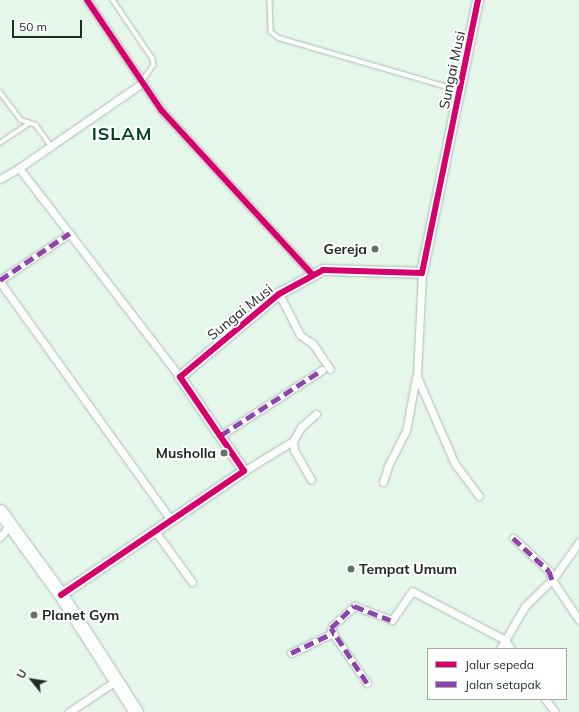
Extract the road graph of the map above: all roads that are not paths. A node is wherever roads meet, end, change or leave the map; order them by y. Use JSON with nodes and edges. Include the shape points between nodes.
{"nodes":[{"id":1,"x":87,"y":0,"type":"edge"},
{"id":2,"x":113,"y":0,"type":"edge"},
{"id":3,"x":270,"y":0,"type":"edge"},
{"id":4,"x":478,"y":0,"type":"edge"},
{"id":5,"x":142,"y":83,"type":"junction"},
{"id":6,"x":460,"y":91,"type":"junction"},
{"id":7,"x":0,"y":92,"type":"edge"},
{"id":8,"x":30,"y":123,"type":"junction"},
{"id":9,"x":0,"y":143,"type":"edge"},
{"id":10,"x":51,"y":146,"type":"junction"},
{"id":11,"x":19,"y":168,"type":"junction"},
{"id":12,"x":0,"y":179,"type":"edge"},
{"id":13,"x":70,"y":232,"type":"junction"},
{"id":14,"x":422,"y":273,"type":"junction"},
{"id":15,"x":313,"y":275,"type":"junction"},
{"id":16,"x":0,"y":281,"type":"edge"},
{"id":17,"x":279,"y":294,"type":"junction"},
{"id":18,"x":330,"y":369,"type":"dead end"},
{"id":19,"x":322,"y":370,"type":"dead end"},
{"id":20,"x":180,"y":377,"type":"junction"},
{"id":21,"x":416,"y":377,"type":"junction"},
{"id":22,"x":316,"y":414,"type":"dead end"},
{"id":23,"x":221,"y":435,"type":"junction"},
{"id":24,"x":293,"y":441,"type":"junction"},
{"id":25,"x":244,"y":471,"type":"junction"},
{"id":26,"x":311,"y":479,"type":"dead end"},
{"id":27,"x":383,"y":482,"type":"dead end"},
{"id":28,"x":479,"y":496,"type":"dead end"},
{"id":29,"x":0,"y":511,"type":"edge"},
{"id":30,"x":171,"y":520,"type":"junction"},
{"id":31,"x":10,"y":525,"type":"junction"},
{"id":32,"x":155,"y":531,"type":"junction"},
{"id":33,"x":0,"y":537,"type":"edge"},
{"id":34,"x":514,"y":538,"type":"dead end"},
{"id":35,"x":579,"y":542,"type":"edge"},
{"id":36,"x":552,"y":580,"type":"junction"},
{"id":37,"x":192,"y":582,"type":"dead end"},
{"id":38,"x":61,"y":595,"type":"junction"},
{"id":39,"x":579,"y":620,"type":"edge"},
{"id":40,"x":333,"y":633,"type":"junction"},
{"id":41,"x":505,"y":640,"type":"junction"},
{"id":42,"x":501,"y":648,"type":"edge"},
{"id":43,"x":510,"y":648,"type":"edge"},
{"id":44,"x":291,"y":653,"type":"dead end"},
{"id":45,"x":117,"y":680,"type":"junction"},
{"id":46,"x":367,"y":683,"type":"dead end"},
{"id":47,"x":546,"y":700,"type":"edge"},
{"id":48,"x":69,"y":712,"type":"edge"},
{"id":49,"x":136,"y":712,"type":"edge"},
{"id":50,"x":556,"y":712,"type":"edge"}],
"edges":[{"from":1,"to":5,"type":"street"},
{"from":2,"to":5,"type":"lane","via":[[153,59],[154,65]]},
{"from":3,"to":6,"type":"lane","via":[[271,32],[279,38]]},
{"from":4,"to":6,"type":"street","name":"Sungai Musi"},
{"from":5,"to":10,"type":"street"},
{"from":5,"to":15,"type":"street","via":[[162,111]]},
{"from":6,"to":14,"type":"street","name":"Sungai Musi"},
{"from":7,"to":8,"type":"lane","via":[[21,120]]},
{"from":8,"to":9,"type":"lane"},
{"from":8,"to":10,"type":"lane","via":[[40,129]]},
{"from":10,"to":11,"type":"street"},
{"from":11,"to":12,"type":"street"},
{"from":11,"to":13,"type":"street"},
{"from":13,"to":16,"type":"street"},
{"from":13,"to":20,"type":"street"},
{"from":14,"to":15,"type":"street","name":"Sungai Musi","via":[[332,270]]},
{"from":14,"to":21,"type":"street"},
{"from":15,"to":17,"type":"street","name":"Sungai Musi"},
{"from":16,"to":30,"type":"street"},
{"from":17,"to":18,"type":"street","via":[[300,335],[313,344]]},
{"from":17,"to":20,"type":"street","name":"Sungai Musi"},
{"from":19,"to":23,"type":"street"},
{"from":20,"to":23,"type":"street"},
{"from":21,"to":27,"type":"street","via":[[406,431]]},
{"from":21,"to":28,"type":"street","via":[[455,464]]},
{"from":22,"to":24,"type":"street","via":[[301,427]]},
{"from":23,"to":25,"type":"street"},
{"from":24,"to":25,"type":"street"},
{"from":24,"to":26,"type":"street","via":[[294,450]]},
{"from":25,"to":30,"type":"street"},
{"from":29,"to":31,"type":"highway"},
{"from":30,"to":32,"type":"street"},
{"from":31,"to":33,"type":"street"},
{"from":31,"to":38,"type":"highway"},
{"from":32,"to":37,"type":"street"},
{"from":32,"to":38,"type":"street"},
{"from":34,"to":36,"type":"street","via":[[549,571]]},
{"from":35,"to":36,"type":"street"},
{"from":36,"to":39,"type":"street"},
{"from":36,"to":41,"type":"street","via":[[534,595]]},
{"from":38,"to":45,"type":"highway"},
{"from":40,"to":41,"type":"street","via":[[331,628],[334,624],[354,606],[392,620],[407,594],[414,590]]},
{"from":40,"to":44,"type":"street"},
{"from":40,"to":46,"type":"street"},
{"from":41,"to":42,"type":"street"},
{"from":41,"to":43,"type":"street"},
{"from":45,"to":48,"type":"street"},
{"from":45,"to":49,"type":"highway"},
{"from":47,"to":50,"type":"street"}]}
